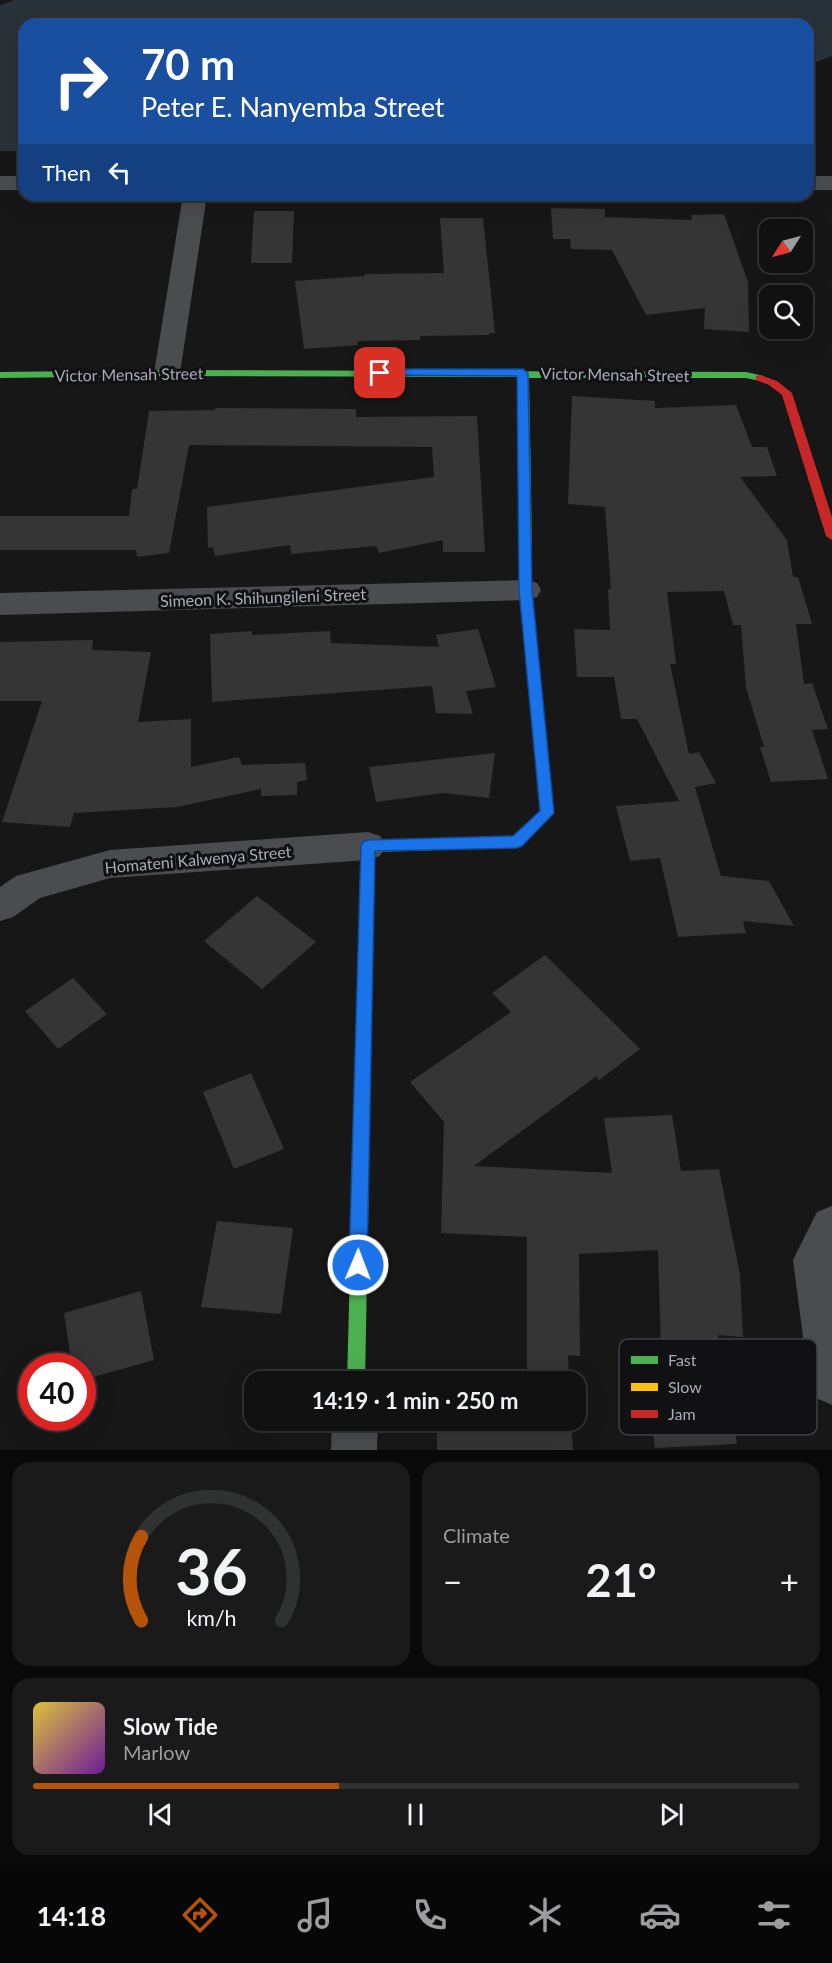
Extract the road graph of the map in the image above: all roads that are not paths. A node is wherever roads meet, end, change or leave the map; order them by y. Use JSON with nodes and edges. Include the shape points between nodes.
{"nodes":[{"id":1,"x":0,"y":183,"type":"edge"},
{"id":2,"x":18,"y":183,"type":"edge"},
{"id":3,"x":814,"y":183,"type":"edge"},
{"id":4,"x":832,"y":183,"type":"edge"},
{"id":5,"x":194,"y":201,"type":"edge"},
{"id":6,"x":167,"y":373,"type":"junction"},
{"id":7,"x":523,"y":373,"type":"junction"},
{"id":8,"x":0,"y":375,"type":"edge"},
{"id":9,"x":832,"y":536,"type":"edge"},
{"id":10,"x":526,"y":590,"type":"junction"},
{"id":11,"x":0,"y":604,"type":"edge"},
{"id":12,"x":368,"y":846,"type":"junction"},
{"id":13,"x":0,"y":906,"type":"edge"},
{"id":14,"x":832,"y":1226,"type":"edge"},
{"id":15,"x":356,"y":1371,"type":"edge"},
{"id":16,"x":832,"y":1382,"type":"edge"},
{"id":17,"x":355,"y":1431,"type":"edge"},
{"id":18,"x":354,"y":1450,"type":"edge"}],
"edges":[{"from":1,"to":2,"type":"street"},
{"from":3,"to":4,"type":"street"},
{"from":5,"to":6,"type":"street"},
{"from":6,"to":7,"type":"street","name":"Victor Mensah Street"},
{"from":6,"to":8,"type":"street","name":"Victor Mensah Street"},
{"from":7,"to":9,"type":"street","name":"Victor Mensah Street","via":[[746,375],[781,386],[787,393]]},
{"from":7,"to":10,"type":"street"},
{"from":10,"to":11,"type":"street","name":"Simeon K. Shihungileni Street"},
{"from":10,"to":12,"type":"street","via":[[547,813],[517,842]]},
{"from":12,"to":13,"type":"street","name":"Homateni Kalwenya Street","via":[[110,864],[29,886]]},
{"from":12,"to":15,"type":"street"},
{"from":14,"to":16,"type":"street","via":[[814,1260]]},
{"from":17,"to":18,"type":"street"}]}
